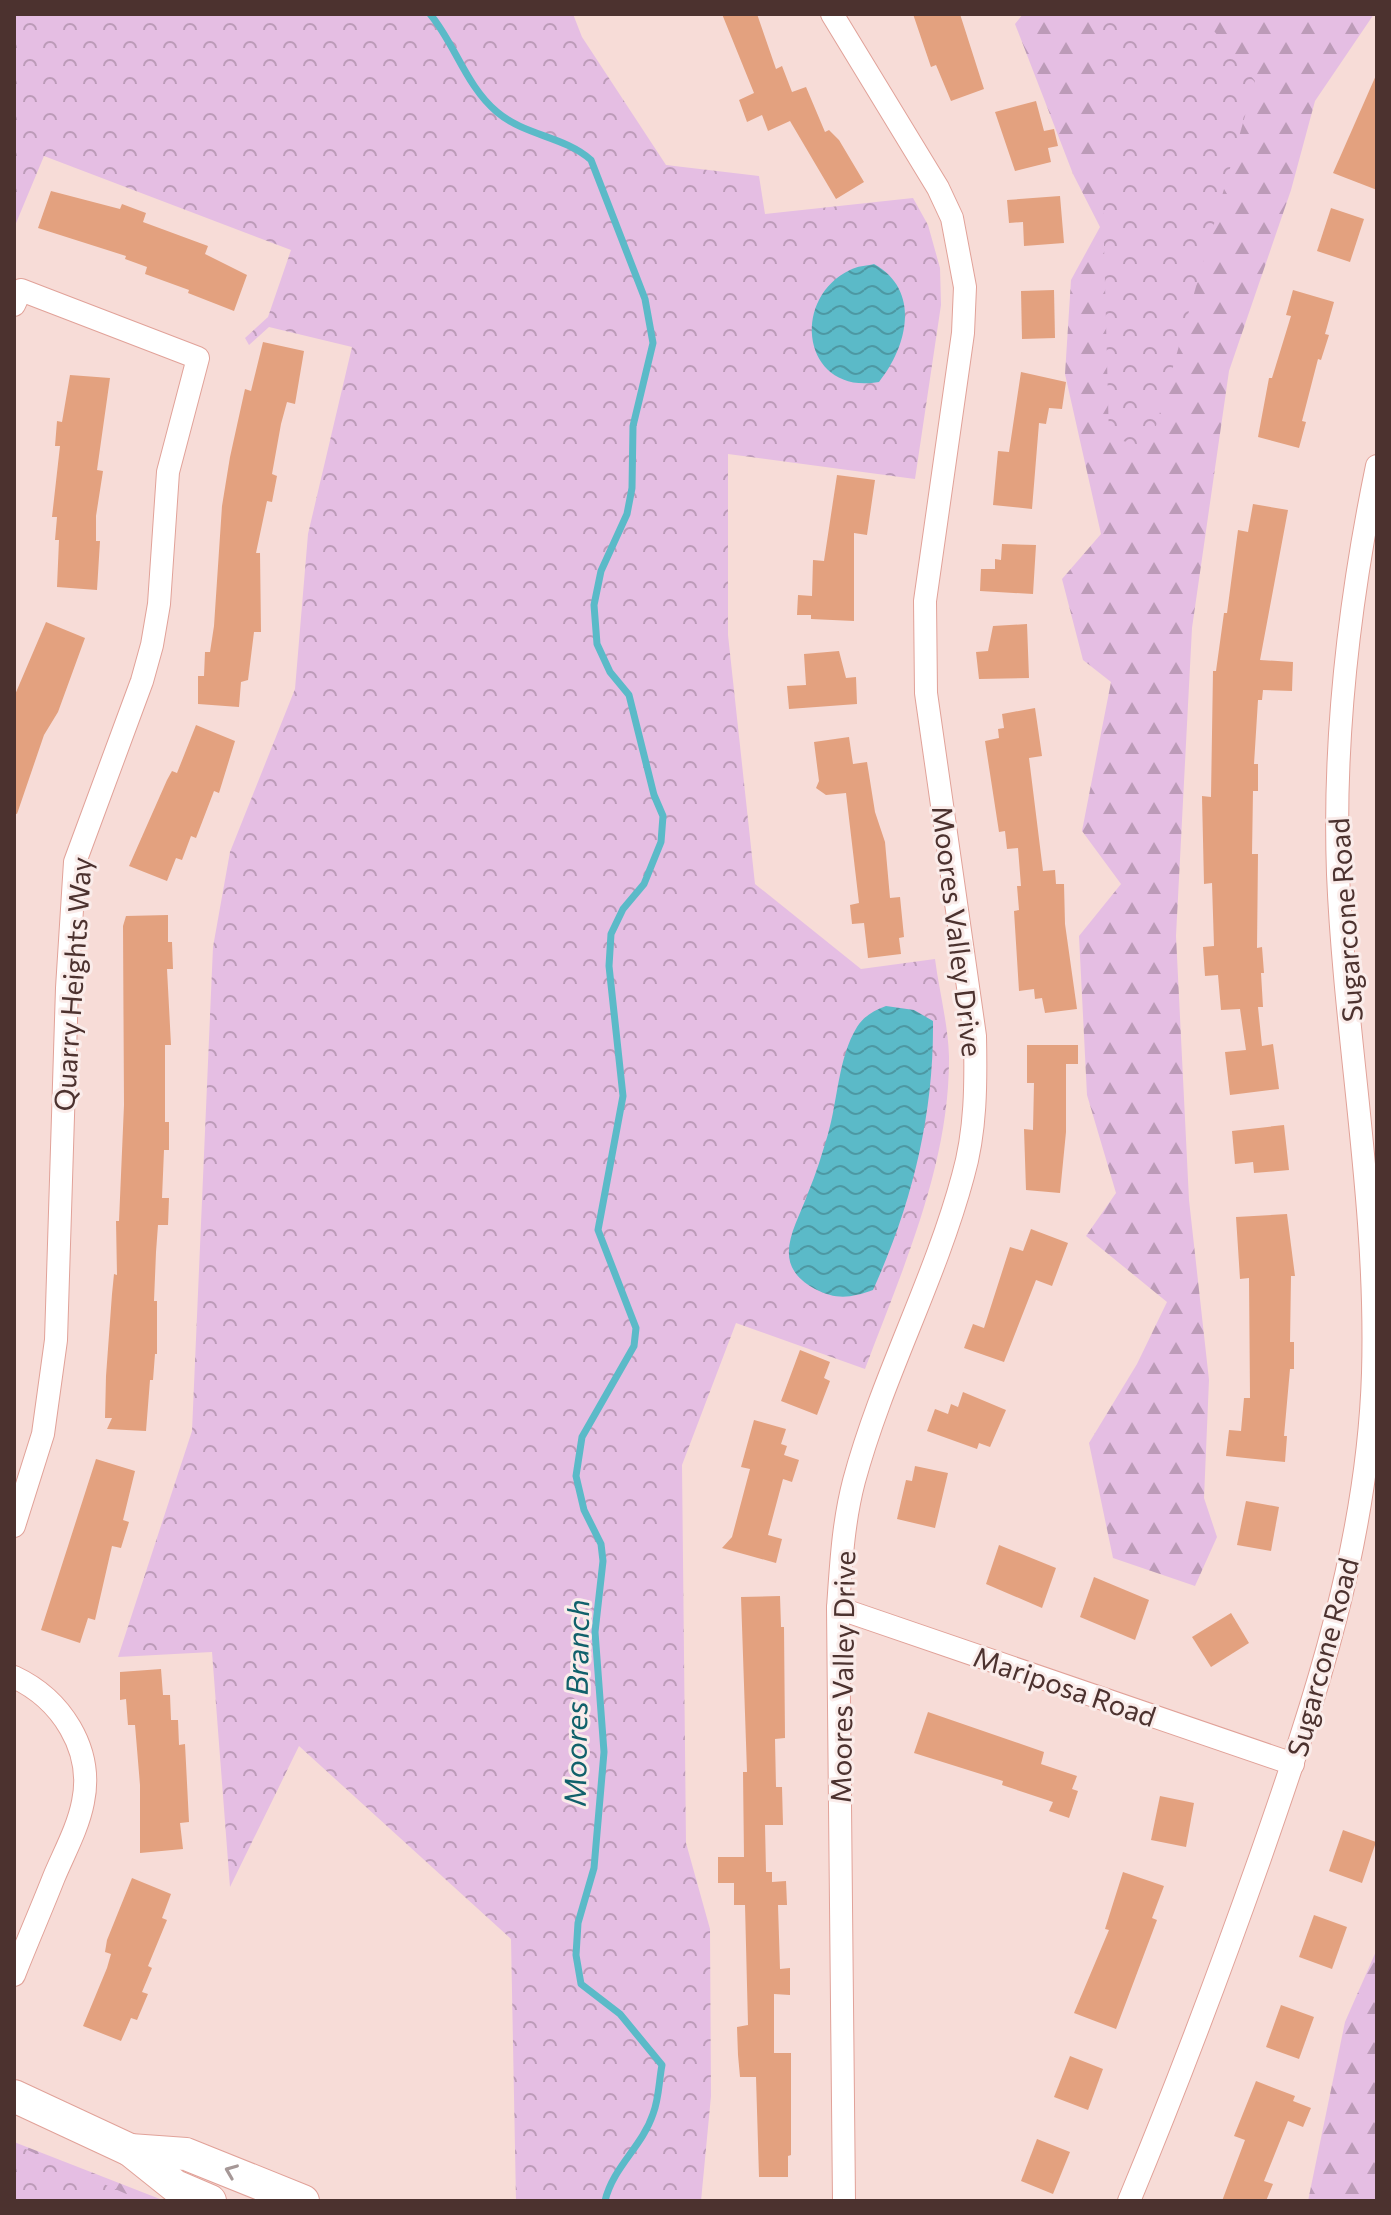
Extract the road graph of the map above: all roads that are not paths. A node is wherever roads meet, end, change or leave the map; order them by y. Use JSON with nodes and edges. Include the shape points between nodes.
{"nodes":[{"id":1,"x":832,"y":14,"type":"edge"},
{"id":2,"x":14,"y":305,"type":"edge"},
{"id":3,"x":1377,"y":466,"type":"edge"},
{"id":4,"x":14,"y":1526,"type":"edge"},
{"id":5,"x":838,"y":1608,"type":"junction"},
{"id":6,"x":14,"y":1677,"type":"edge"},
{"id":7,"x":1293,"y":1764,"type":"junction"},
{"id":8,"x":14,"y":1975,"type":"edge"},
{"id":9,"x":14,"y":2096,"type":"edge"},
{"id":10,"x":130,"y":2150,"type":"junction"},
{"id":11,"x":210,"y":2201,"type":"edge"},
{"id":12,"x":303,"y":2201,"type":"edge"},
{"id":13,"x":844,"y":2201,"type":"edge"},
{"id":14,"x":1129,"y":2201,"type":"edge"}],
"edges":[{"from":1,"to":5,"type":"street","name":"Moores Valley Drive","via":[[938,188],[952,218],[965,287],[963,333],[929,557],[924,647],[975,1036],[976,1085],[964,1174],[855,1479],[846,1515]]},
{"from":2,"to":4,"type":"street","name":"Quarry Heights Way","via":[[21,290],[198,358],[168,472],[152,645],[75,862],[56,1340],[43,1434]]},
{"from":3,"to":7,"type":"street","name":"Sugarcone Road","via":[[1349,616],[1337,796],[1343,951],[1374,1277],[1373,1375],[1368,1447],[1343,1594]]},
{"from":5,"to":7,"type":"street","name":"Mariposa Road"},
{"from":5,"to":13,"type":"street","name":"Moores Valley Drive"},
{"from":6,"to":8,"type":"street","via":[[51,1702],[69,1723],[81,1749],[85,1778],[74,1829]]},
{"from":7,"to":14,"type":"street","name":"Sugarcone Road"},
{"from":9,"to":10,"type":"main road"},
{"from":10,"to":11,"type":"main road","via":[[175,2186]]},
{"from":12,"to":10,"type":"main road","one_way":true,"via":[[186,2154]]}]}
